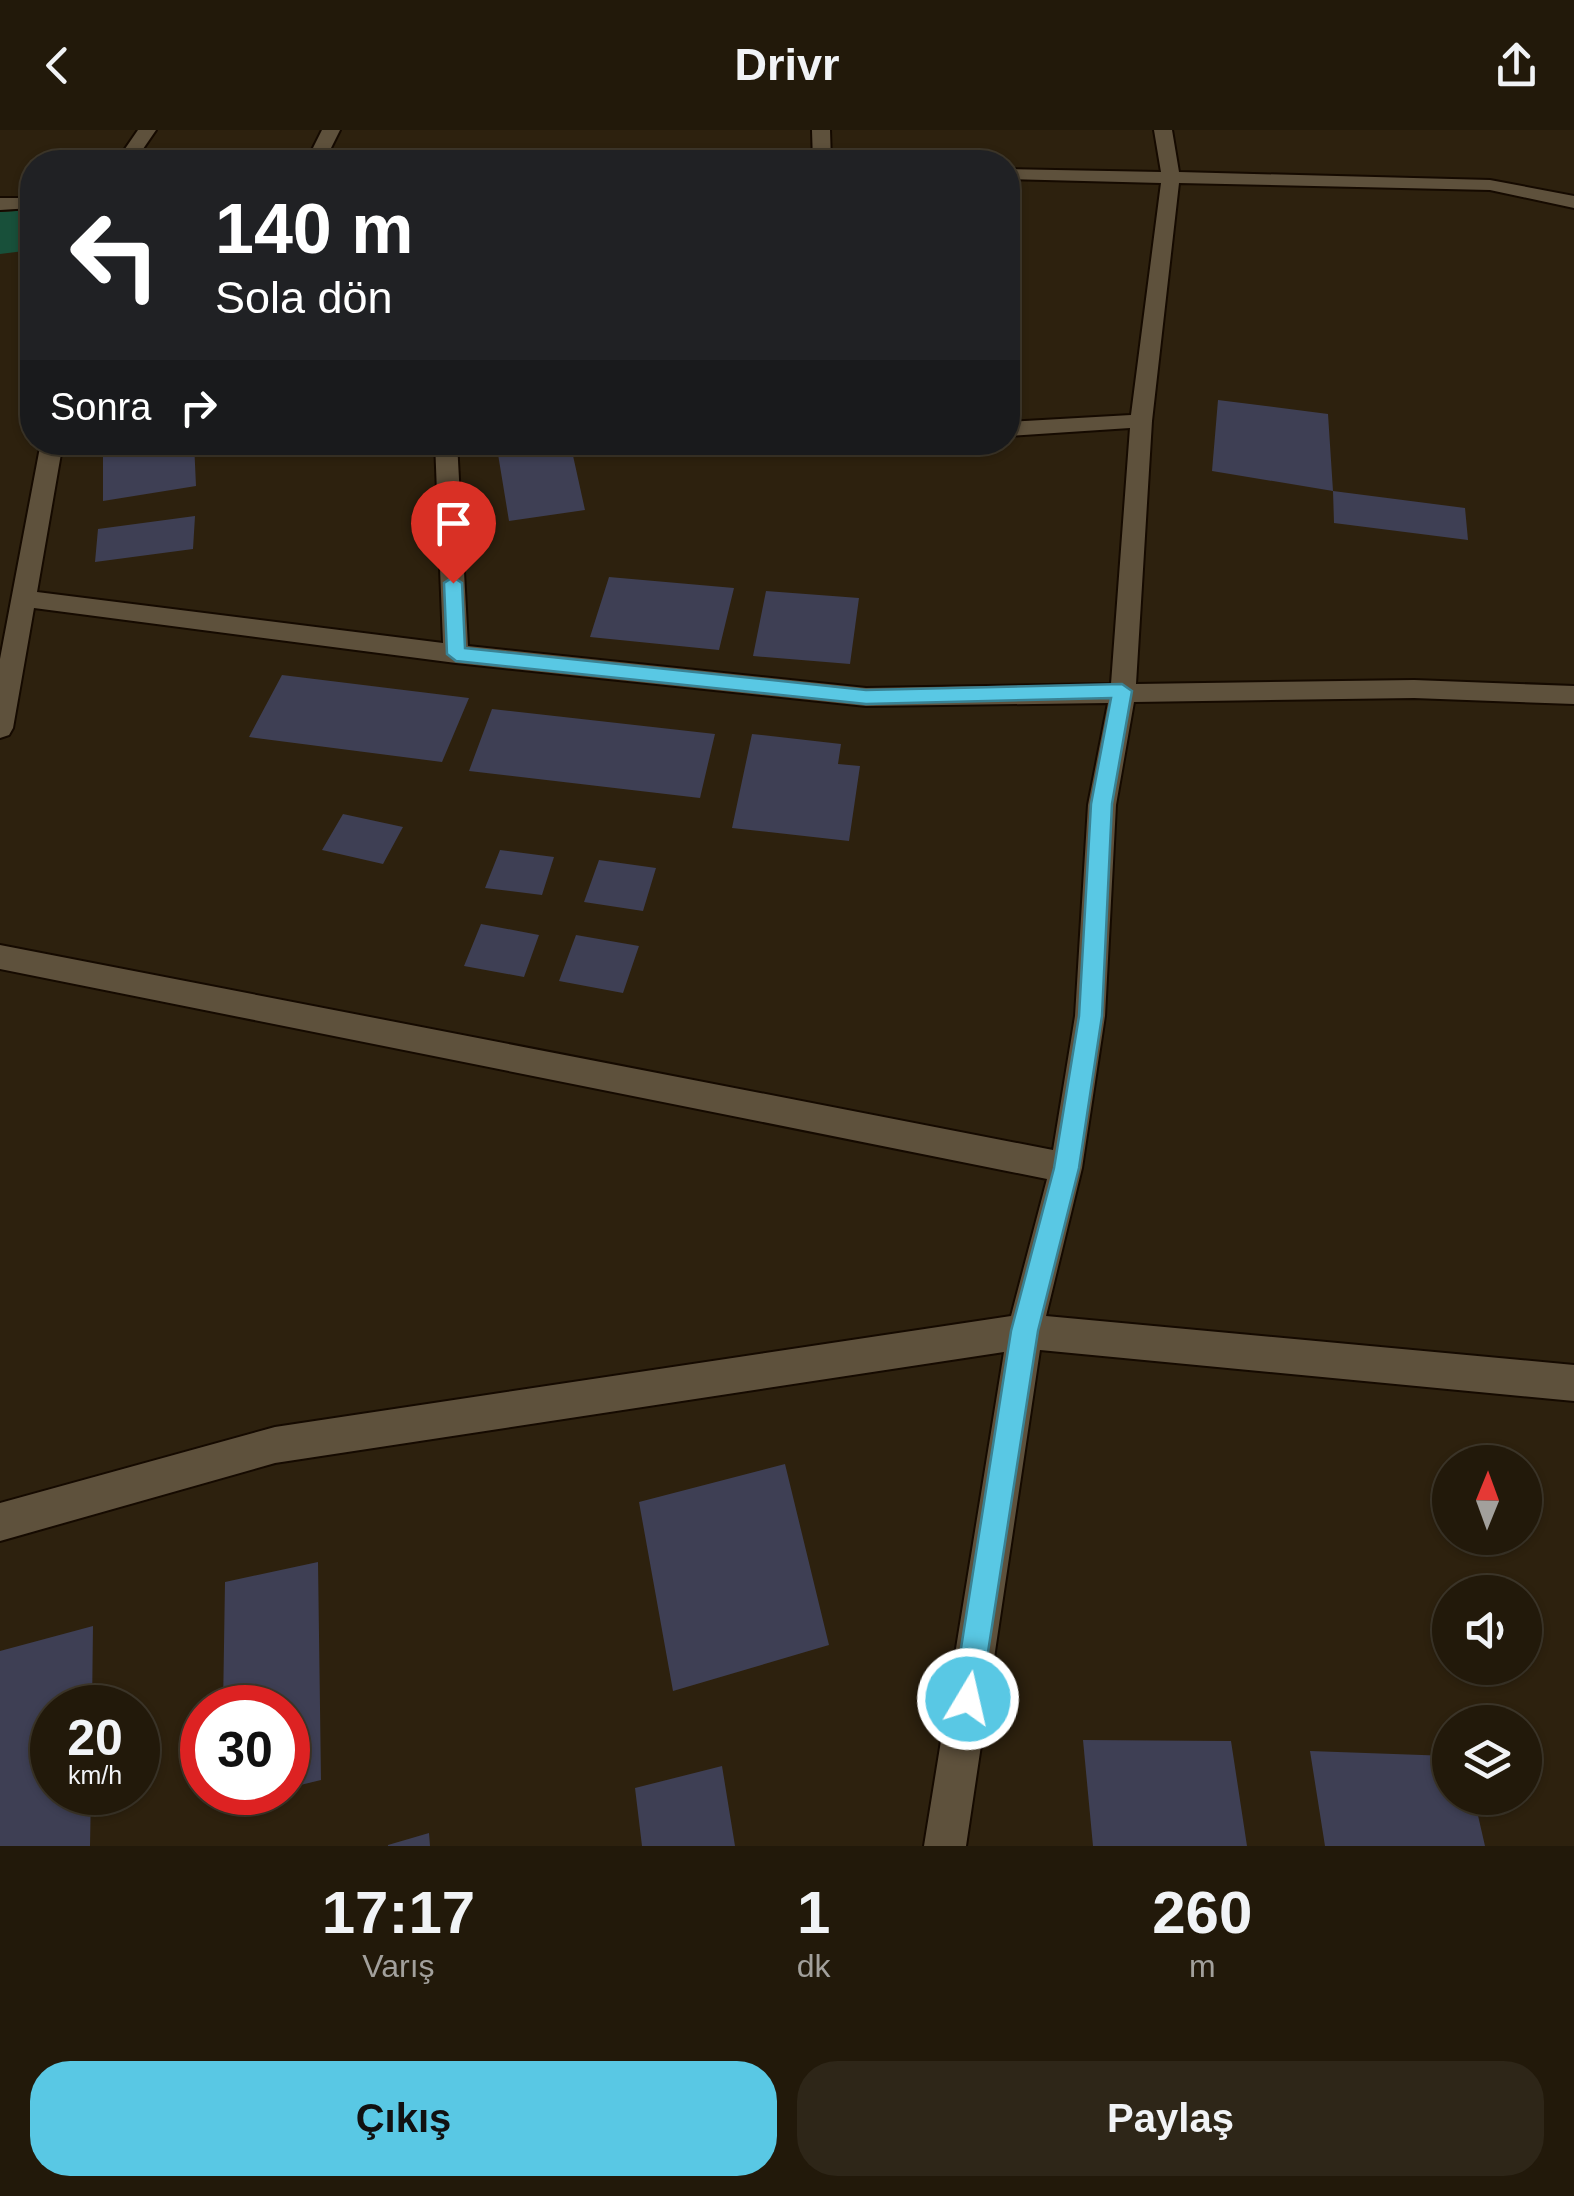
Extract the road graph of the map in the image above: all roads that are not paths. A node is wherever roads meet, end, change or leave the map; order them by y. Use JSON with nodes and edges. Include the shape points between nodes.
{"nodes":[{"id":1,"x":1164,"y":130,"type":"edge"},
{"id":2,"x":1020,"y":174,"type":"edge"},
{"id":3,"x":1172,"y":178,"type":"junction"},
{"id":4,"x":1574,"y":202,"type":"edge"},
{"id":5,"x":1141,"y":422,"type":"junction"},
{"id":6,"x":1020,"y":428,"type":"edge"},
{"id":7,"x":50,"y":455,"type":"edge"},
{"id":8,"x":447,"y":455,"type":"edge"},
{"id":9,"x":22,"y":598,"type":"junction"},
{"id":10,"x":456,"y":654,"type":"junction"},
{"id":11,"x":1122,"y":691,"type":"junction"},
{"id":12,"x":1574,"y":695,"type":"edge"},
{"id":13,"x":0,"y":728,"type":"edge"},
{"id":14,"x":0,"y":956,"type":"edge"},
{"id":15,"x":1066,"y":1168,"type":"junction"},
{"id":16,"x":1025,"y":1331,"type":"junction"},
{"id":17,"x":1574,"y":1383,"type":"edge"},
{"id":18,"x":0,"y":1522,"type":"edge"},
{"id":19,"x":945,"y":1846,"type":"edge"}],
"edges":[{"from":1,"to":3,"type":"street"},
{"from":2,"to":3,"type":"street"},
{"from":3,"to":4,"type":"street","via":[[1490,185]]},
{"from":3,"to":5,"type":"street"},
{"from":5,"to":6,"type":"street"},
{"from":5,"to":11,"type":"street"},
{"from":7,"to":9,"type":"street"},
{"from":8,"to":10,"type":"street"},
{"from":9,"to":10,"type":"street"},
{"from":9,"to":13,"type":"street"},
{"from":10,"to":11,"type":"street","via":[[866,697]]},
{"from":11,"to":12,"type":"street"},
{"from":11,"to":15,"type":"street","via":[[1102,804],[1090,1016]]},
{"from":14,"to":15,"type":"street"},
{"from":15,"to":16,"type":"street"},
{"from":16,"to":17,"type":"street"},
{"from":16,"to":18,"type":"street","via":[[275,1445]]},
{"from":16,"to":19,"type":"street"}]}
